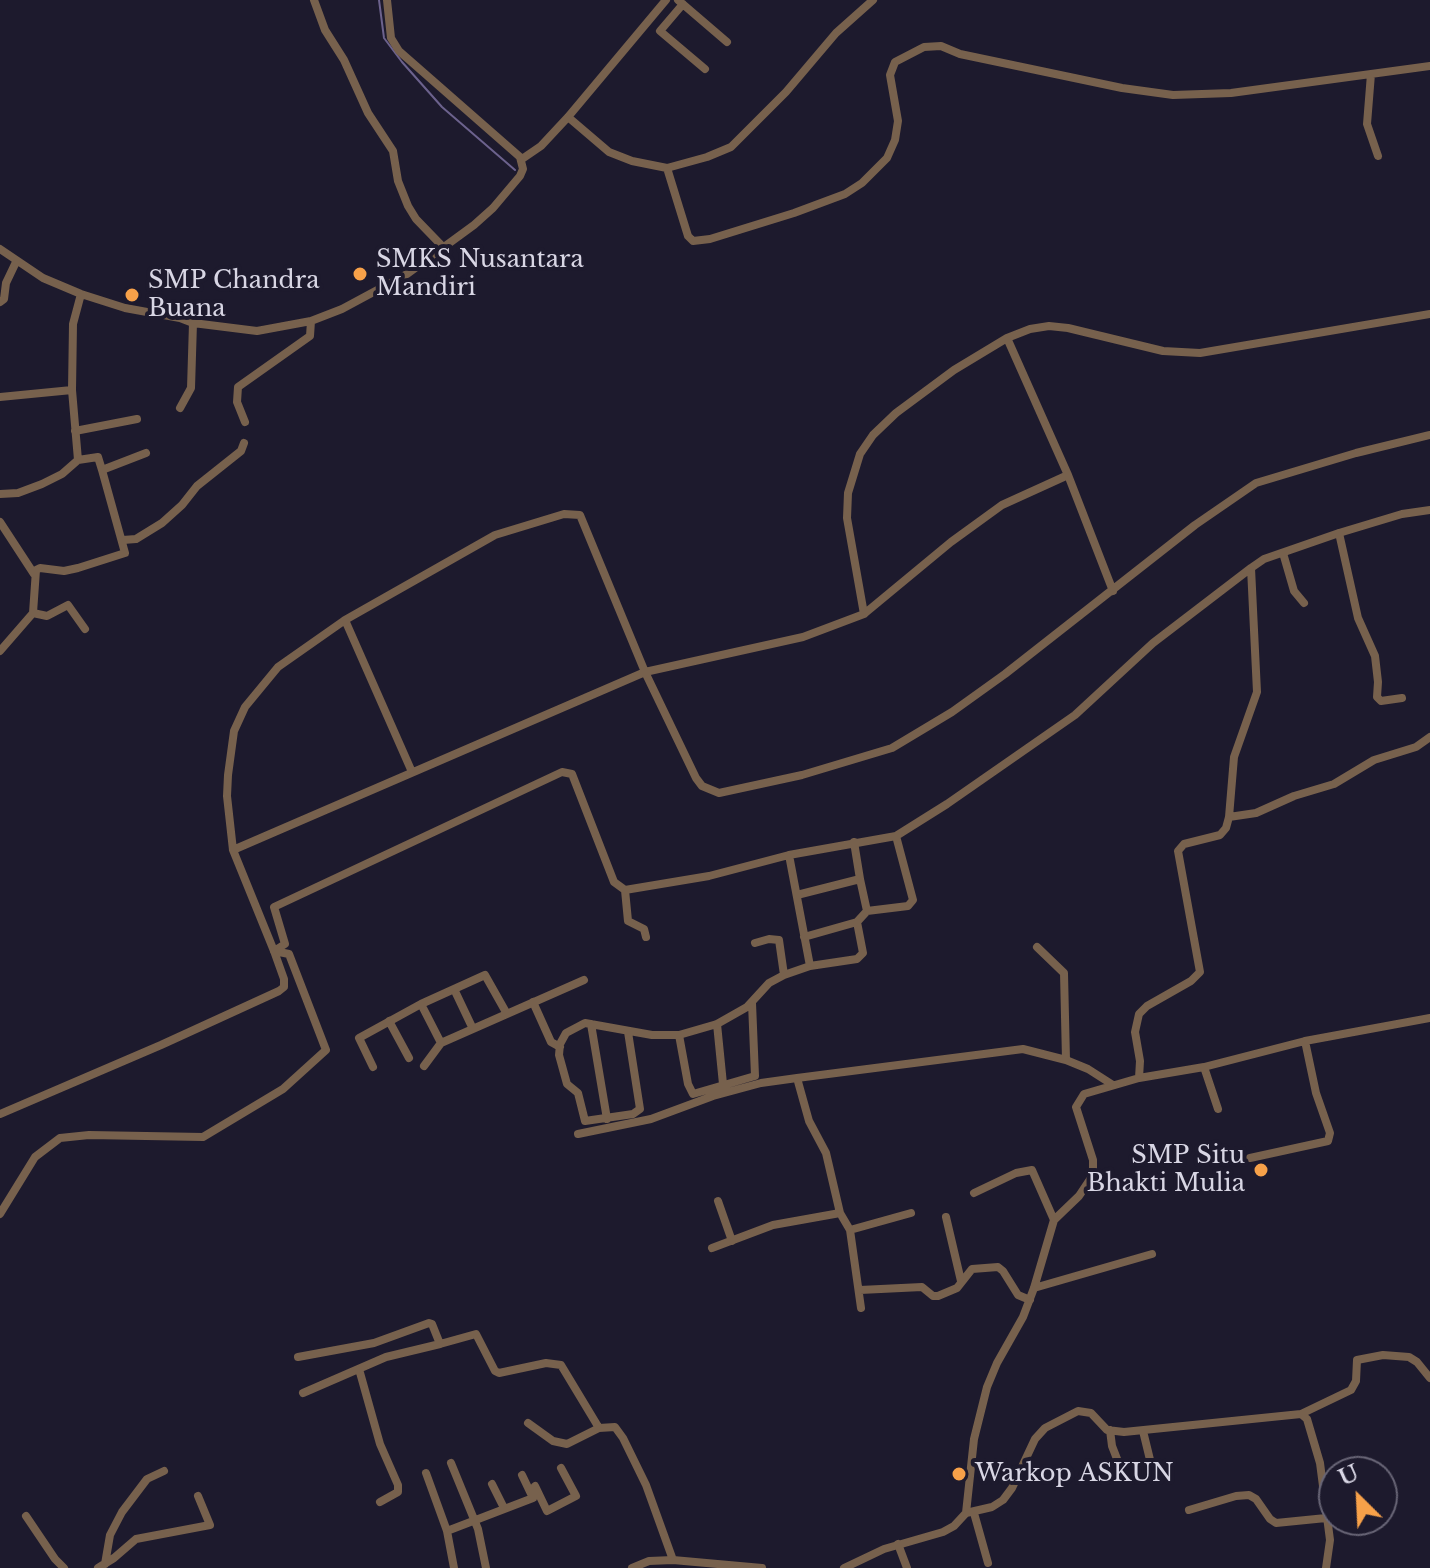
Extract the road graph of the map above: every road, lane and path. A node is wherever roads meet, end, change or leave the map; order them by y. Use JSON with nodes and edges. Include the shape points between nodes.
{"nodes":[{"id":1,"x":314,"y":0,"type":"edge"},
{"id":2,"x":387,"y":0,"type":"edge"},
{"id":3,"x":666,"y":0,"type":"edge"},
{"id":4,"x":873,"y":0,"type":"edge"},
{"id":5,"x":680,"y":2,"type":"edge"},
{"id":6,"x":727,"y":42,"type":"dead end"},
{"id":7,"x":1430,"y":66,"type":"edge"},
{"id":8,"x":705,"y":69,"type":"dead end"},
{"id":9,"x":1371,"y":74,"type":"junction"},
{"id":10,"x":568,"y":117,"type":"junction"},
{"id":11,"x":1378,"y":156,"type":"dead end"},
{"id":12,"x":522,"y":159,"type":"junction"},
{"id":13,"x":667,"y":168,"type":"junction"},
{"id":14,"x":444,"y":248,"type":"junction"},
{"id":15,"x":0,"y":249,"type":"edge"},
{"id":16,"x":16,"y":262,"type":"junction"},
{"id":17,"x":81,"y":294,"type":"junction"},
{"id":18,"x":0,"y":302,"type":"edge"},
{"id":19,"x":1430,"y":314,"type":"edge"},
{"id":20,"x":311,"y":321,"type":"junction"},
{"id":21,"x":193,"y":323,"type":"junction"},
{"id":22,"x":1007,"y":338,"type":"junction"},
{"id":23,"x":72,"y":390,"type":"junction"},
{"id":24,"x":0,"y":397,"type":"edge"},
{"id":25,"x":180,"y":408,"type":"dead end"},
{"id":26,"x":137,"y":419,"type":"dead end"},
{"id":27,"x":245,"y":422,"type":"dead end"},
{"id":28,"x":75,"y":431,"type":"junction"},
{"id":29,"x":1430,"y":435,"type":"edge"},
{"id":30,"x":244,"y":443,"type":"dead end"},
{"id":31,"x":146,"y":453,"type":"dead end"},
{"id":32,"x":78,"y":460,"type":"junction"},
{"id":33,"x":102,"y":470,"type":"junction"},
{"id":34,"x":1068,"y":475,"type":"junction"},
{"id":35,"x":0,"y":494,"type":"edge"},
{"id":36,"x":1430,"y":510,"type":"edge"},
{"id":37,"x":0,"y":522,"type":"edge"},
{"id":38,"x":1339,"y":533,"type":"junction"},
{"id":39,"x":123,"y":540,"type":"junction"},
{"id":40,"x":1283,"y":553,"type":"junction"},
{"id":41,"x":1251,"y":568,"type":"junction"},
{"id":42,"x":34,"y":574,"type":"junction"},
{"id":43,"x":1113,"y":591,"type":"junction"},
{"id":44,"x":1304,"y":603,"type":"dead end"},
{"id":45,"x":33,"y":613,"type":"junction"},
{"id":46,"x":864,"y":614,"type":"junction"},
{"id":47,"x":345,"y":620,"type":"junction"},
{"id":48,"x":85,"y":629,"type":"dead end"},
{"id":49,"x":0,"y":651,"type":"edge"},
{"id":50,"x":645,"y":672,"type":"junction"},
{"id":51,"x":1402,"y":698,"type":"dead end"},
{"id":52,"x":1430,"y":737,"type":"edge"},
{"id":53,"x":412,"y":772,"type":"junction"},
{"id":54,"x":1229,"y":817,"type":"junction"},
{"id":55,"x":896,"y":836,"type":"junction"},
{"id":56,"x":854,"y":842,"type":"junction"},
{"id":57,"x":233,"y":850,"type":"junction"},
{"id":58,"x":789,"y":855,"type":"junction"},
{"id":59,"x":860,"y":879,"type":"junction"},
{"id":60,"x":625,"y":890,"type":"junction"},
{"id":61,"x":797,"y":895,"type":"junction"},
{"id":62,"x":274,"y":907,"type":"junction"},
{"id":63,"x":867,"y":911,"type":"junction"},
{"id":64,"x":260,"y":918,"type":"junction"},
{"id":65,"x":857,"y":922,"type":"junction"},
{"id":66,"x":646,"y":937,"type":"dead end"},
{"id":67,"x":804,"y":937,"type":"junction"},
{"id":68,"x":755,"y":943,"type":"dead end"},
{"id":69,"x":1037,"y":947,"type":"dead end"},
{"id":70,"x":274,"y":951,"type":"junction"},
{"id":71,"x":810,"y":966,"type":"junction"},
{"id":72,"x":784,"y":975,"type":"junction"},
{"id":73,"x":584,"y":980,"type":"dead end"},
{"id":74,"x":454,"y":989,"type":"junction"},
{"id":75,"x":533,"y":1002,"type":"junction"},
{"id":76,"x":752,"y":1003,"type":"junction"},
{"id":77,"x":421,"y":1004,"type":"junction"},
{"id":78,"x":507,"y":1014,"type":"junction"},
{"id":79,"x":1430,"y":1019,"type":"edge"},
{"id":80,"x":389,"y":1021,"type":"junction"},
{"id":81,"x":591,"y":1024,"type":"junction"},
{"id":82,"x":717,"y":1024,"type":"junction"},
{"id":83,"x":473,"y":1029,"type":"junction"},
{"id":84,"x":628,"y":1032,"type":"junction"},
{"id":85,"x":679,"y":1035,"type":"junction"},
{"id":86,"x":1305,"y":1041,"type":"junction"},
{"id":87,"x":441,"y":1043,"type":"junction"},
{"id":88,"x":560,"y":1047,"type":"junction"},
{"id":89,"x":409,"y":1058,"type":"dead end"},
{"id":90,"x":1066,"y":1060,"type":"junction"},
{"id":91,"x":424,"y":1066,"type":"dead end"},
{"id":92,"x":373,"y":1067,"type":"dead end"},
{"id":93,"x":1204,"y":1067,"type":"junction"},
{"id":94,"x":797,"y":1078,"type":"junction"},
{"id":95,"x":1139,"y":1078,"type":"junction"},
{"id":96,"x":723,"y":1084,"type":"junction"},
{"id":97,"x":1113,"y":1085,"type":"junction"},
{"id":98,"x":1218,"y":1109,"type":"dead end"},
{"id":99,"x":0,"y":1114,"type":"edge"},
{"id":100,"x":607,"y":1119,"type":"junction"},
{"id":101,"x":578,"y":1134,"type":"dead end"},
{"id":102,"x":1250,"y":1158,"type":"dead end"},
{"id":103,"x":974,"y":1193,"type":"dead end"},
{"id":104,"x":718,"y":1201,"type":"dead end"},
{"id":105,"x":840,"y":1213,"type":"junction"},
{"id":106,"x":911,"y":1213,"type":"dead end"},
{"id":107,"x":0,"y":1214,"type":"edge"},
{"id":108,"x":946,"y":1217,"type":"dead end"},
{"id":109,"x":1054,"y":1220,"type":"junction"},
{"id":110,"x":850,"y":1230,"type":"junction"},
{"id":111,"x":732,"y":1241,"type":"junction"},
{"id":112,"x":712,"y":1248,"type":"dead end"},
{"id":113,"x":1152,"y":1254,"type":"dead end"},
{"id":114,"x":961,"y":1281,"type":"junction"},
{"id":115,"x":1034,"y":1288,"type":"junction"},
{"id":116,"x":860,"y":1290,"type":"junction"},
{"id":117,"x":1030,"y":1300,"type":"junction"},
{"id":118,"x":861,"y":1308,"type":"dead end"},
{"id":119,"x":440,"y":1344,"type":"junction"},
{"id":120,"x":298,"y":1357,"type":"dead end"},
{"id":121,"x":359,"y":1369,"type":"junction"},
{"id":122,"x":1430,"y":1378,"type":"edge"},
{"id":123,"x":303,"y":1393,"type":"dead end"},
{"id":124,"x":1304,"y":1416,"type":"junction"},
{"id":125,"x":528,"y":1423,"type":"dead end"},
{"id":126,"x":599,"y":1428,"type":"junction"},
{"id":127,"x":1110,"y":1430,"type":"junction"},
{"id":128,"x":1143,"y":1431,"type":"junction"},
{"id":129,"x":451,"y":1463,"type":"dead end"},
{"id":130,"x":1318,"y":1463,"type":"edge"},
{"id":131,"x":1119,"y":1464,"type":"dead end"},
{"id":132,"x":561,"y":1468,"type":"dead end"},
{"id":133,"x":164,"y":1471,"type":"dead end"},
{"id":134,"x":1153,"y":1472,"type":"dead end"},
{"id":135,"x":426,"y":1473,"type":"dead end"},
{"id":136,"x":522,"y":1475,"type":"dead end"},
{"id":137,"x":492,"y":1484,"type":"dead end"},
{"id":138,"x":535,"y":1486,"type":"dead end"},
{"id":139,"x":198,"y":1496,"type":"dead end"},
{"id":140,"x":536,"y":1497,"type":"junction"},
{"id":141,"x":380,"y":1502,"type":"dead end"},
{"id":142,"x":504,"y":1508,"type":"junction"},
{"id":143,"x":1189,"y":1510,"type":"dead end"},
{"id":144,"x":26,"y":1516,"type":"dead end"},
{"id":145,"x":974,"y":1517,"type":"junction"},
{"id":146,"x":1318,"y":1519,"type":"edge"},
{"id":147,"x":474,"y":1520,"type":"junction"},
{"id":148,"x":447,"y":1531,"type":"junction"},
{"id":149,"x":1328,"y":1536,"type":"edge"},
{"id":150,"x":900,"y":1548,"type":"junction"},
{"id":151,"x":673,"y":1560,"type":"junction"},
{"id":152,"x":988,"y":1563,"type":"dead end"},
{"id":153,"x":650,"y":1564,"type":"edge"},
{"id":154,"x":101,"y":1566,"type":"edge"},
{"id":155,"x":64,"y":1568,"type":"edge"},
{"id":156,"x":454,"y":1568,"type":"edge"},
{"id":157,"x":486,"y":1568,"type":"edge"},
{"id":158,"x":632,"y":1568,"type":"edge"},
{"id":159,"x":762,"y":1568,"type":"edge"},
{"id":160,"x":844,"y":1568,"type":"edge"},
{"id":161,"x":907,"y":1568,"type":"edge"},
{"id":162,"x":1326,"y":1568,"type":"edge"}],
"edges":[{"from":1,"to":14,"type":"street","via":[[368,113],[393,151],[408,206]]},
{"from":2,"to":12,"type":"street","via":[[391,38],[399,51]]},
{"from":3,"to":10,"type":"street"},
{"from":4,"to":13,"type":"street","via":[[731,147]]},
{"from":5,"to":6,"type":"street"},
{"from":5,"to":8,"type":"street","via":[[660,31]]},
{"from":7,"to":9,"type":"street"},
{"from":9,"to":11,"type":"street","via":[[1367,124]]},
{"from":9,"to":13,"type":"street","via":[[1231,93],[1173,95],[941,46],[924,47],[895,62],[890,75],[898,121],[887,158],[845,194],[693,241]]},
{"from":10,"to":12,"type":"street"},
{"from":10,"to":13,"type":"street","via":[[609,152]]},
{"from":12,"to":14,"type":"street","via":[[520,176],[493,208]]},
{"from":14,"to":20,"type":"street","via":[[383,287]]},
{"from":15,"to":16,"type":"street"},
{"from":16,"to":17,"type":"street"},
{"from":16,"to":18,"type":"street"},
{"from":17,"to":21,"type":"street"},
{"from":17,"to":23,"type":"street","via":[[73,317]]},
{"from":19,"to":22,"type":"street","via":[[1200,353],[1163,351],[1049,326]]},
{"from":20,"to":21,"type":"street","via":[[257,331]]},
{"from":20,"to":27,"type":"street","via":[[310,336],[238,387]]},
{"from":21,"to":25,"type":"street","via":[[191,388]]},
{"from":22,"to":34,"type":"street"},
{"from":22,"to":46,"type":"street","via":[[896,413],[860,454],[847,518]]},
{"from":23,"to":24,"type":"street"},
{"from":23,"to":28,"type":"street"},
{"from":26,"to":28,"type":"street"},
{"from":28,"to":32,"type":"street"},
{"from":29,"to":43,"type":"street","via":[[1256,483]]},
{"from":30,"to":39,"type":"street","via":[[162,523],[136,539]]},
{"from":31,"to":33,"type":"street"},
{"from":32,"to":33,"type":"street","via":[[98,457]]},
{"from":32,"to":35,"type":"street","via":[[42,484]]},
{"from":33,"to":39,"type":"street"},
{"from":34,"to":43,"type":"street"},
{"from":34,"to":46,"type":"street","via":[[1002,505]]},
{"from":36,"to":38,"type":"street"},
{"from":37,"to":42,"type":"street"},
{"from":38,"to":40,"type":"street"},
{"from":38,"to":51,"type":"street","via":[[1358,618],[1375,656],[1377,697]]},
{"from":39,"to":42,"type":"street","via":[[122,554],[64,571],[40,568]]},
{"from":40,"to":41,"type":"street"},
{"from":40,"to":44,"type":"street","via":[[1294,591]]},
{"from":41,"to":54,"type":"street","via":[[1257,692],[1234,757]]},
{"from":41,"to":55,"type":"street","via":[[1153,643],[1075,715]]},
{"from":42,"to":45,"type":"street"},
{"from":43,"to":50,"type":"street","via":[[952,712],[892,748],[719,793],[696,778]]},
{"from":45,"to":48,"type":"street","via":[[47,616],[68,605]]},
{"from":45,"to":49,"type":"street"},
{"from":46,"to":50,"type":"street","via":[[803,637]]},
{"from":47,"to":50,"type":"street","via":[[495,535],[564,514],[580,515]]},
{"from":47,"to":53,"type":"street"},
{"from":47,"to":57,"type":"street","via":[[278,667],[245,707],[234,731],[228,775]]},
{"from":50,"to":53,"type":"street"},
{"from":52,"to":54,"type":"street","via":[[1334,784],[1256,813]]},
{"from":53,"to":57,"type":"street"},
{"from":54,"to":95,"type":"street","via":[[1220,835],[1188,842],[1178,851],[1200,972],[1139,1014]]},
{"from":55,"to":56,"type":"street"},
{"from":55,"to":63,"type":"street","via":[[913,900],[908,906]]},
{"from":56,"to":58,"type":"street"},
{"from":56,"to":59,"type":"street"},
{"from":57,"to":64,"type":"street"},
{"from":58,"to":60,"type":"street"},
{"from":58,"to":61,"type":"street"},
{"from":59,"to":61,"type":"street"},
{"from":59,"to":63,"type":"street"},
{"from":60,"to":62,"type":"street","via":[[614,882],[572,774],[562,772]]},
{"from":60,"to":66,"type":"street","via":[[628,921],[644,929]]},
{"from":61,"to":67,"type":"street"},
{"from":62,"to":64,"type":"street"},
{"from":62,"to":70,"type":"street","via":[[285,944]]},
{"from":63,"to":65,"type":"street"},
{"from":64,"to":70,"type":"street"},
{"from":65,"to":67,"type":"street"},
{"from":65,"to":71,"type":"street","via":[[861,956]]},
{"from":67,"to":71,"type":"street"},
{"from":68,"to":72,"type":"street","via":[[779,940]]},
{"from":69,"to":90,"type":"street","via":[[1064,973]]},
{"from":70,"to":99,"type":"street","via":[[284,979],[279,991]]},
{"from":70,"to":107,"type":"street","via":[[289,954],[326,1050],[283,1089],[203,1137],[60,1138],[35,1157]]},
{"from":71,"to":72,"type":"street"},
{"from":72,"to":76,"type":"street"},
{"from":73,"to":75,"type":"street"},
{"from":74,"to":77,"type":"street"},
{"from":74,"to":78,"type":"street","via":[[485,975]]},
{"from":74,"to":83,"type":"street"},
{"from":75,"to":78,"type":"street"},
{"from":75,"to":88,"type":"street","via":[[551,1042]]},
{"from":76,"to":82,"type":"street"},
{"from":76,"to":96,"type":"street","via":[[757,1074]]},
{"from":77,"to":80,"type":"street"},
{"from":77,"to":87,"type":"street"},
{"from":78,"to":83,"type":"street"},
{"from":79,"to":86,"type":"street"},
{"from":80,"to":89,"type":"street"},
{"from":80,"to":92,"type":"street","via":[[359,1038]]},
{"from":81,"to":84,"type":"street"},
{"from":81,"to":88,"type":"street","via":[[571,1029]]},
{"from":81,"to":100,"type":"street"},
{"from":82,"to":85,"type":"street"},
{"from":82,"to":96,"type":"street"},
{"from":83,"to":87,"type":"street"},
{"from":84,"to":85,"type":"street"},
{"from":84,"to":100,"type":"street","via":[[640,1109]]},
{"from":85,"to":96,"type":"street","via":[[693,1094]]},
{"from":86,"to":93,"type":"street"},
{"from":86,"to":102,"type":"street","via":[[1328,1141]]},
{"from":87,"to":91,"type":"street"},
{"from":88,"to":100,"type":"street","via":[[567,1084],[578,1093],[583,1118]]},
{"from":90,"to":94,"type":"street","via":[[1023,1049]]},
{"from":90,"to":97,"type":"street"},
{"from":93,"to":95,"type":"street"},
{"from":93,"to":98,"type":"street"},
{"from":94,"to":101,"type":"street","via":[[761,1083],[651,1119]]},
{"from":94,"to":105,"type":"street","via":[[809,1121],[826,1153]]},
{"from":95,"to":97,"type":"street"},
{"from":97,"to":109,"type":"street","via":[[1078,1100],[1093,1175]]},
{"from":103,"to":109,"type":"street","via":[[1032,1170]]},
{"from":104,"to":111,"type":"street"},
{"from":105,"to":110,"type":"street"},
{"from":105,"to":111,"type":"street","via":[[773,1225]]},
{"from":106,"to":110,"type":"street"},
{"from":108,"to":114,"type":"street"},
{"from":109,"to":115,"type":"street"},
{"from":110,"to":116,"type":"street"},
{"from":111,"to":112,"type":"street"},
{"from":113,"to":115,"type":"street"},
{"from":114,"to":116,"type":"street","via":[[936,1296],[918,1286]]},
{"from":114,"to":117,"type":"street","via":[[975,1268],[998,1267],[1018,1295]]},
{"from":115,"to":117,"type":"street"},
{"from":116,"to":118,"type":"street"},
{"from":117,"to":145,"type":"street","via":[[987,1387],[974,1439]]},
{"from":119,"to":120,"type":"street","via":[[429,1323],[374,1343]]},
{"from":119,"to":121,"type":"street"},
{"from":119,"to":126,"type":"street","via":[[476,1334],[495,1371],[503,1373],[542,1363],[561,1365]]},
{"from":121,"to":123,"type":"street"},
{"from":121,"to":141,"type":"street","via":[[398,1485],[398,1492]]},
{"from":122,"to":124,"type":"street","via":[[1409,1357],[1359,1359],[1351,1390]]},
{"from":124,"to":128,"type":"street"},
{"from":124,"to":130,"type":"street"},
{"from":125,"to":126,"type":"street","via":[[567,1444]]},
{"from":126,"to":151,"type":"street","via":[[615,1427],[623,1438]]},
{"from":127,"to":128,"type":"street"},
{"from":127,"to":131,"type":"street"},
{"from":127,"to":145,"type":"street","via":[[1085,1411],[1062,1417],[1035,1439],[1003,1500]]},
{"from":128,"to":134,"type":"street"},
{"from":129,"to":147,"type":"street"},
{"from":132,"to":140,"type":"street","via":[[576,1496],[547,1511]]},
{"from":133,"to":154,"type":"street","via":[[147,1479],[122,1512]]},
{"from":135,"to":148,"type":"street"},
{"from":136,"to":140,"type":"street"},
{"from":137,"to":142,"type":"street"},
{"from":138,"to":140,"type":"street"},
{"from":139,"to":154,"type":"street","via":[[210,1525],[136,1539]]},
{"from":140,"to":142,"type":"street"},
{"from":142,"to":147,"type":"street"},
{"from":143,"to":146,"type":"street","via":[[1249,1495],[1276,1523]]},
{"from":144,"to":155,"type":"street"},
{"from":145,"to":150,"type":"street"},
{"from":145,"to":152,"type":"street"},
{"from":147,"to":148,"type":"street"},
{"from":147,"to":157,"type":"street"},
{"from":148,"to":156,"type":"street"},
{"from":149,"to":162,"type":"street"},
{"from":150,"to":160,"type":"street"},
{"from":150,"to":161,"type":"street"},
{"from":151,"to":153,"type":"street"},
{"from":151,"to":159,"type":"street"},
{"from":153,"to":158,"type":"street"}]}
